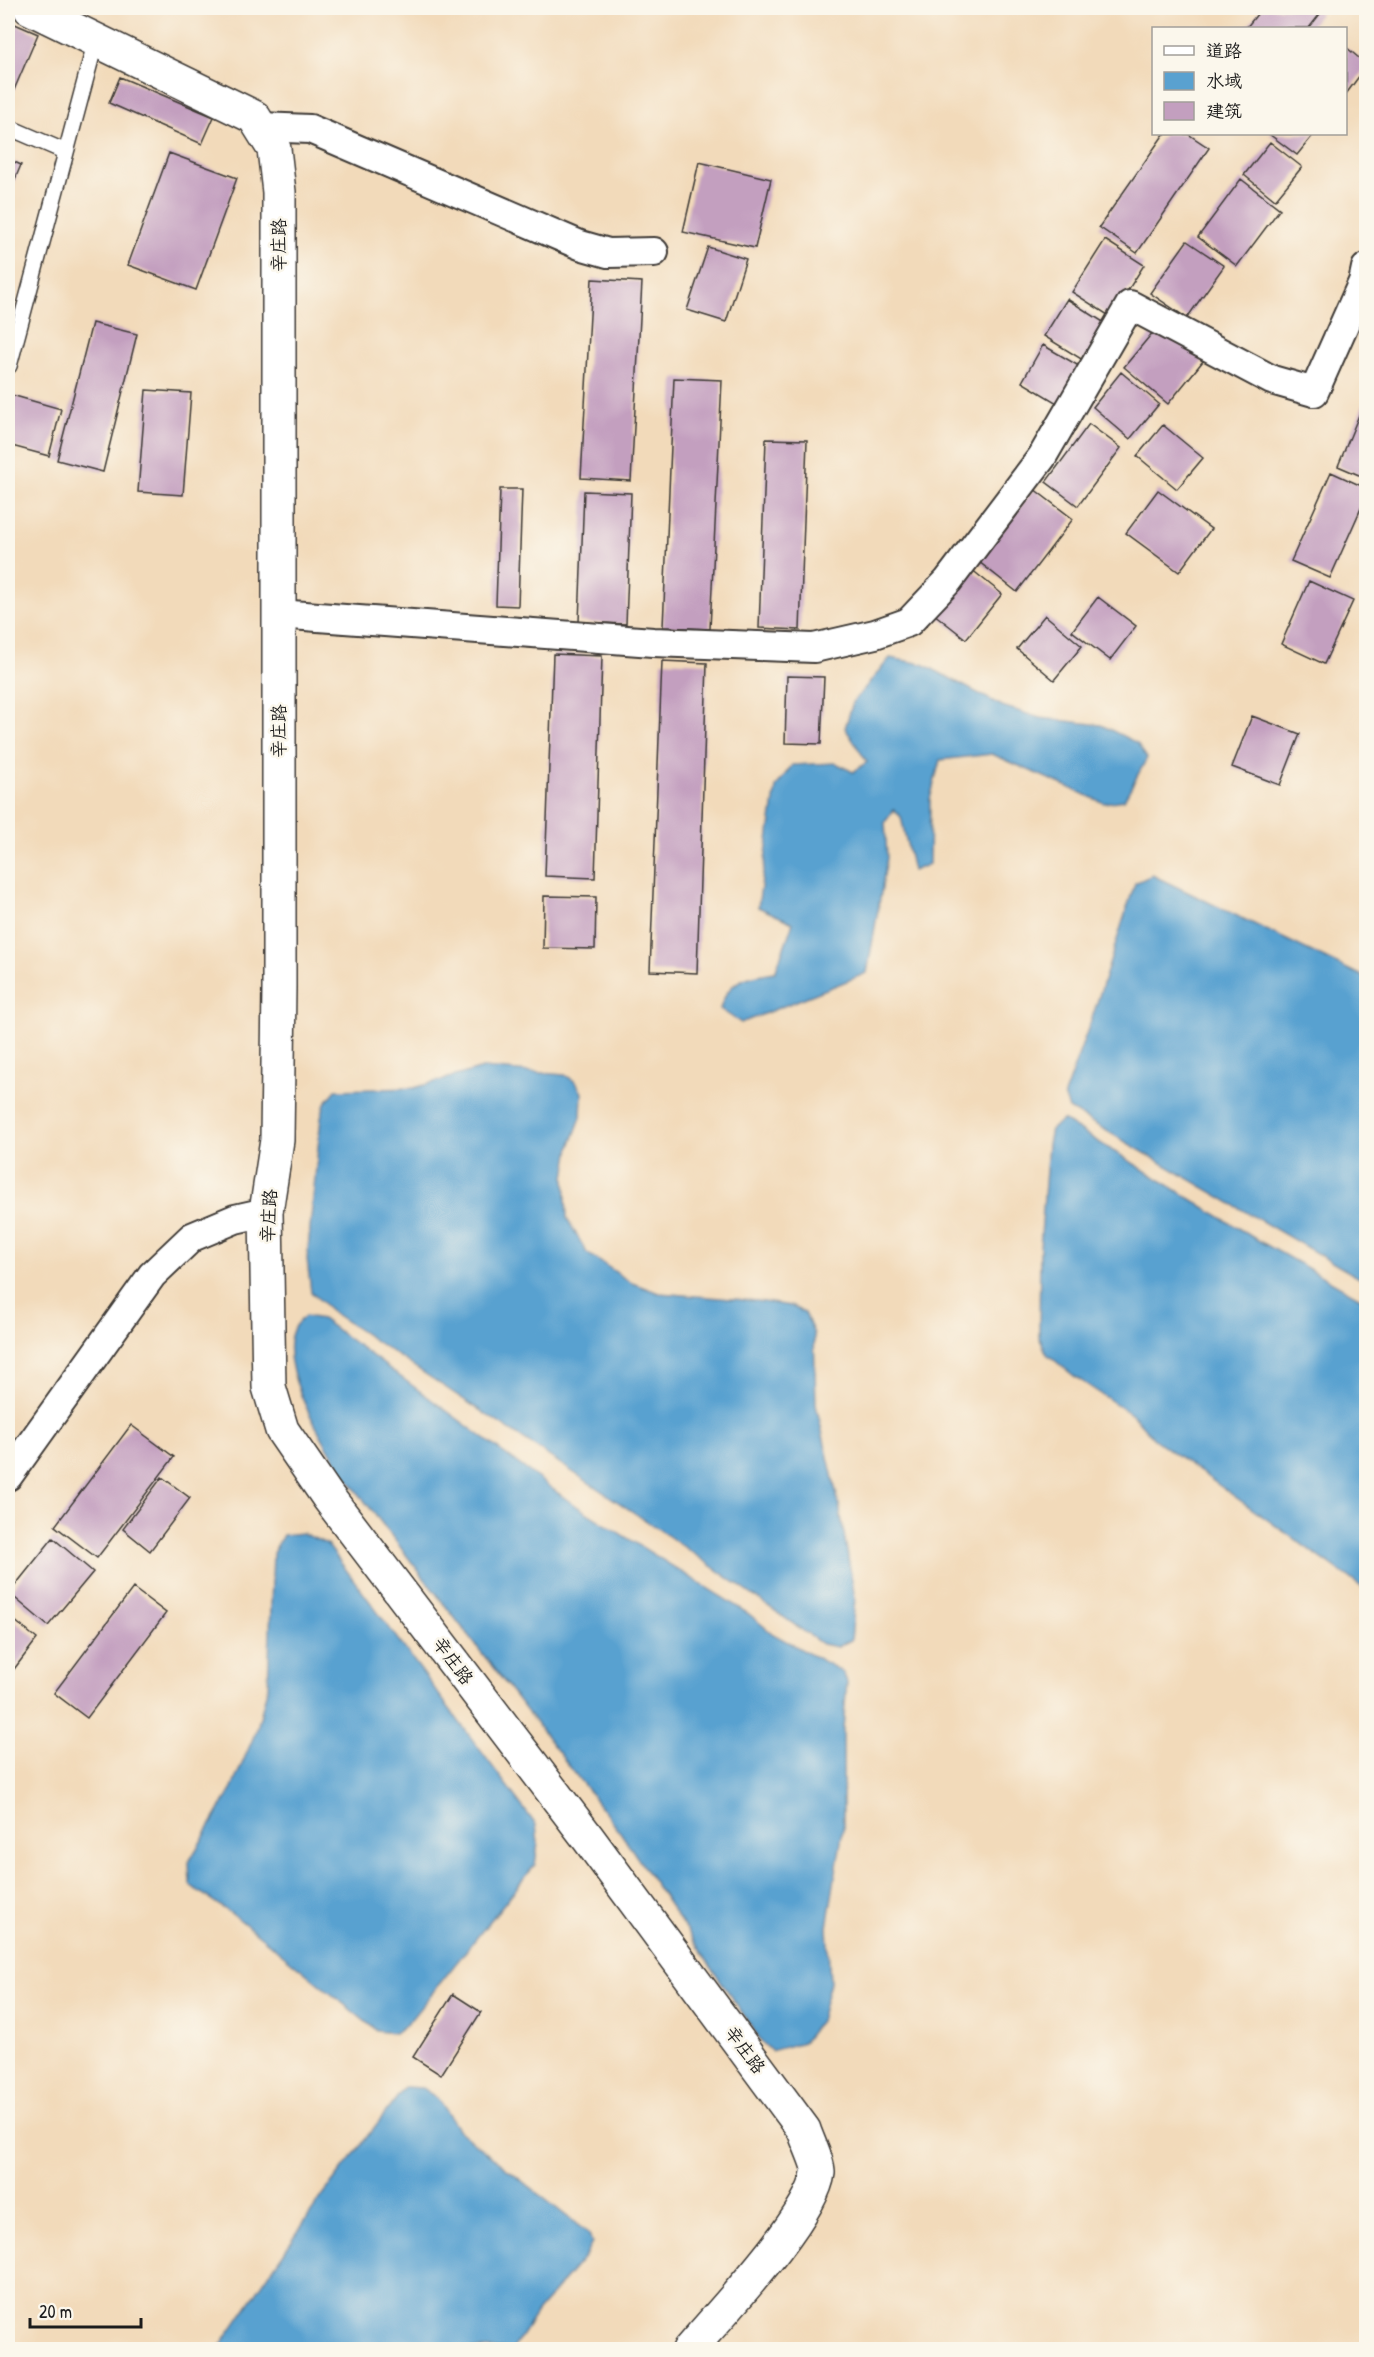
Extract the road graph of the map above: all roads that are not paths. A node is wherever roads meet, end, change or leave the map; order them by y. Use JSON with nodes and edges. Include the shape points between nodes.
{"nodes":[{"id":1,"x":30,"y":8,"type":"edge"},
{"id":2,"x":96,"y":40,"type":"junction"},
{"id":3,"x":8,"y":127,"type":"edge"},
{"id":4,"x":260,"y":127,"type":"junction"},
{"id":5,"x":66,"y":152,"type":"junction"},
{"id":6,"x":654,"y":252,"type":"dead end"},
{"id":7,"x":1366,"y":268,"type":"edge"},
{"id":8,"x":9,"y":366,"type":"dead end"},
{"id":9,"x":279,"y":614,"type":"junction"},
{"id":10,"x":266,"y":1212,"type":"junction"},
{"id":11,"x":8,"y":1476,"type":"edge"},
{"id":12,"x":689,"y":2349,"type":"edge"}],
"edges":[{"from":1,"to":2,"type":"street","name":"辛庄路"},
{"from":2,"to":4,"type":"street","name":"辛庄路","via":[[254,117]]},
{"from":2,"to":5,"type":"lane"},
{"from":3,"to":5,"type":"lane"},
{"from":4,"to":6,"type":"street","via":[[310,129],[580,245],[608,253]]},
{"from":4,"to":9,"type":"street","name":"辛庄路","via":[[274,149],[279,192]]},
{"from":5,"to":8,"type":"lane"},
{"from":7,"to":9,"type":"street","via":[[1314,392],[1272,380],[1130,305],[1042,457],[948,581],[909,622],[874,634],[814,648],[653,642]]},
{"from":9,"to":10,"type":"street","name":"辛庄路","via":[[277,1140]]},
{"from":10,"to":11,"type":"street","via":[[235,1219],[192,1237],[152,1275]]},
{"from":10,"to":12,"type":"street","name":"辛庄路","via":[[269,1387],[282,1430],[328,1497],[804,2130],[819,2172],[810,2197],[775,2250]]}]}
